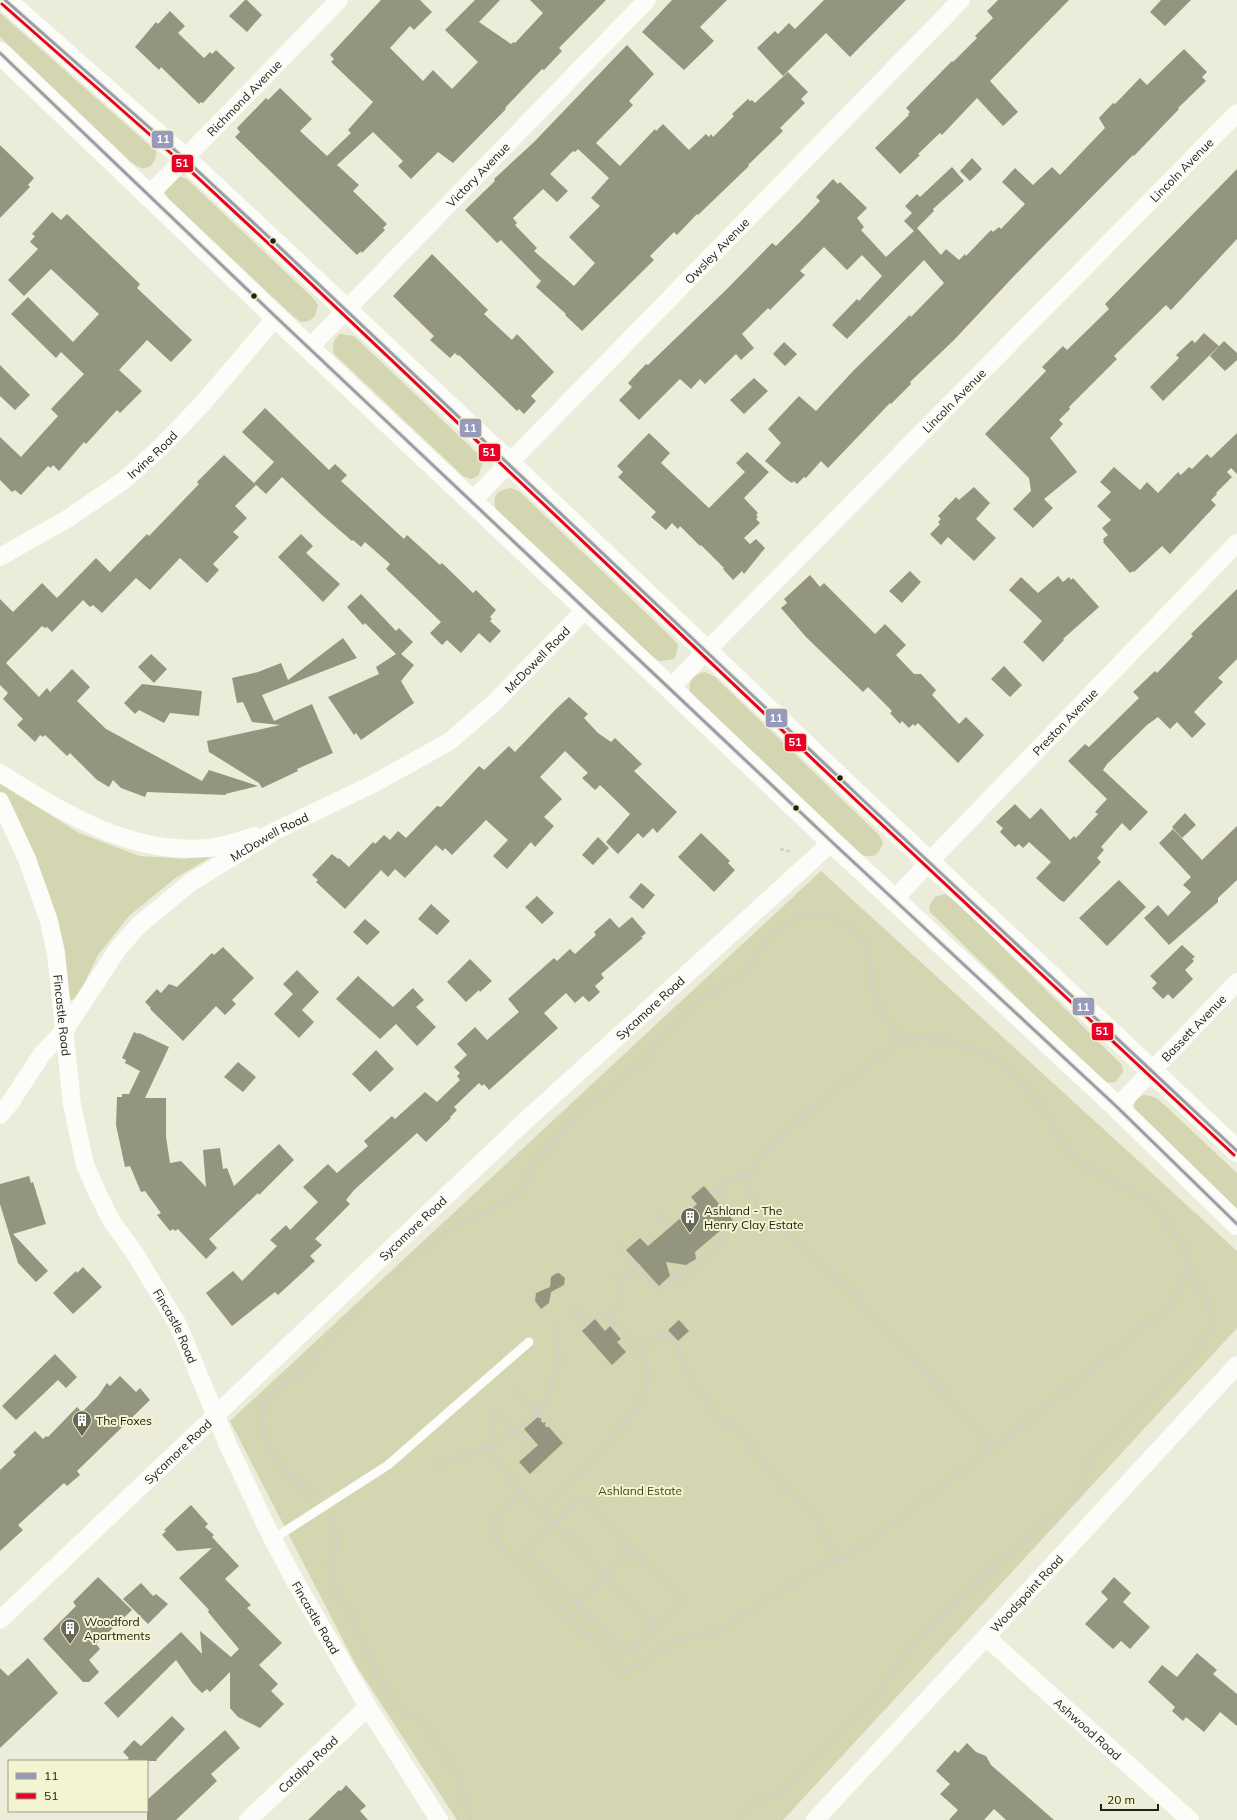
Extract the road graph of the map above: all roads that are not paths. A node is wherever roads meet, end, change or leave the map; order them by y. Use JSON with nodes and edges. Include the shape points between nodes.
{"nodes":[{"id":1,"x":5,"y":0,"type":"edge"},
{"id":2,"x":339,"y":0,"type":"edge"},
{"id":3,"x":647,"y":0,"type":"edge"},
{"id":4,"x":961,"y":0,"type":"edge"},
{"id":5,"x":0,"y":52,"type":"edge"},
{"id":6,"x":1237,"y":113,"type":"edge"},
{"id":7,"x":185,"y":159,"type":"junction"},
{"id":8,"x":149,"y":195,"type":"junction"},
{"id":9,"x":346,"y":309,"type":"junction"},
{"id":10,"x":276,"y":317,"type":"junction"},
{"id":11,"x":309,"y":348,"type":"junction"},
{"id":12,"x":508,"y":462,"type":"junction"},
{"id":13,"x":472,"y":501,"type":"junction"},
{"id":14,"x":1237,"y":543,"type":"edge"},
{"id":15,"x":0,"y":557,"type":"edge"},
{"id":16,"x":586,"y":609,"type":"junction"},
{"id":17,"x":707,"y":652,"type":"junction"},
{"id":18,"x":670,"y":688,"type":"junction"},
{"id":19,"x":0,"y":773,"type":"edge"},
{"id":20,"x":0,"y":801,"type":"edge"},
{"id":21,"x":273,"y":832,"type":"junction"},
{"id":22,"x":832,"y":842,"type":"junction"},
{"id":23,"x":930,"y":861,"type":"junction"},
{"id":24,"x":894,"y":900,"type":"junction"},
{"id":25,"x":1237,"y":982,"type":"edge"},
{"id":26,"x":64,"y":1031,"type":"junction"},
{"id":27,"x":1151,"y":1070,"type":"junction"},
{"id":28,"x":1117,"y":1107,"type":"junction"},
{"id":29,"x":0,"y":1115,"type":"edge"},
{"id":30,"x":1237,"y":1151,"type":"edge"},
{"id":31,"x":1237,"y":1224,"type":"edge"},
{"id":32,"x":529,"y":1342,"type":"dead end"},
{"id":33,"x":1237,"y":1365,"type":"edge"},
{"id":34,"x":215,"y":1415,"type":"junction"},
{"id":35,"x":273,"y":1539,"type":"junction"},
{"id":36,"x":0,"y":1620,"type":"edge"},
{"id":37,"x":986,"y":1637,"type":"junction"},
{"id":38,"x":368,"y":1707,"type":"junction"},
{"id":39,"x":248,"y":1820,"type":"edge"},
{"id":40,"x":439,"y":1820,"type":"edge"},
{"id":41,"x":815,"y":1820,"type":"edge"},
{"id":42,"x":1190,"y":1820,"type":"edge"}],
"edges":[{"from":1,"to":7,"type":"main road"},
{"from":2,"to":7,"type":"street","name":"Richmond Avenue"},
{"from":3,"to":9,"type":"street","name":"Victory Avenue"},
{"from":4,"to":12,"type":"street","name":"Owsley Avenue"},
{"from":5,"to":8,"type":"main road"},
{"from":6,"to":17,"type":"street","name":"Lincoln Avenue"},
{"from":7,"to":8,"type":"street","name":"Richmond Avenue"},
{"from":7,"to":9,"type":"main road"},
{"from":8,"to":10,"type":"main road"},
{"from":9,"to":11,"type":"street","name":"Victory Avenue"},
{"from":9,"to":12,"type":"main road"},
{"from":10,"to":11,"type":"main road"},
{"from":10,"to":15,"type":"street","name":"Irvine Road","via":[[203,403],[160,448],[123,481],[68,519]]},
{"from":11,"to":13,"type":"main road"},
{"from":12,"to":13,"type":"street","name":"Owsley Avenue"},
{"from":12,"to":17,"type":"main road"},
{"from":13,"to":16,"type":"main road"},
{"from":14,"to":23,"type":"street","name":"Preston Avenue"},
{"from":16,"to":18,"type":"main road"},
{"from":16,"to":21,"type":"street","name":"McDowell Road","via":[[496,702],[450,741],[375,783]]},
{"from":17,"to":18,"type":"street","name":"Lincoln Avenue"},
{"from":17,"to":23,"type":"main road"},
{"from":18,"to":22,"type":"main road"},
{"from":19,"to":21,"type":"street","via":[[72,817],[106,833],[142,844],[178,849],[209,848]]},
{"from":20,"to":26,"type":"street","name":"Fincastle Road","via":[[27,859],[49,921],[56,953]]},
{"from":21,"to":26,"type":"street","name":"McDowell Road","via":[[190,883],[139,925],[118,949]]},
{"from":22,"to":24,"type":"main road"},
{"from":22,"to":34,"type":"street","name":"Sycamore Road","via":[[524,1122]]},
{"from":23,"to":24,"type":"street","name":"Preston Avenue"},
{"from":23,"to":27,"type":"main road"},
{"from":24,"to":28,"type":"main road"},
{"from":25,"to":27,"type":"street","name":"Bassett Avenue"},
{"from":26,"to":29,"type":"street","name":"McDowell Road","via":[[42,1054]]},
{"from":26,"to":34,"type":"street","name":"Fincastle Road","via":[[72,1104],[85,1165],[112,1222],[134,1252],[178,1325]]},
{"from":27,"to":28,"type":"street","name":"Bassett Avenue"},
{"from":27,"to":30,"type":"main road"},
{"from":28,"to":31,"type":"main road"},
{"from":32,"to":35,"type":"lane","via":[[388,1465]]},
{"from":33,"to":37,"type":"street","name":"Woodspoint Road"},
{"from":34,"to":35,"type":"street","name":"Fincastle Road"},
{"from":34,"to":36,"type":"street","name":"Sycamore Road"},
{"from":35,"to":38,"type":"street","name":"Fincastle Road"},
{"from":37,"to":41,"type":"street","name":"Woodspoint Road"},
{"from":37,"to":42,"type":"street","name":"Ashwood Road"},
{"from":38,"to":39,"type":"street","name":"Catalpa Road"},
{"from":38,"to":40,"type":"street","name":"Fincastle Road"}]}
